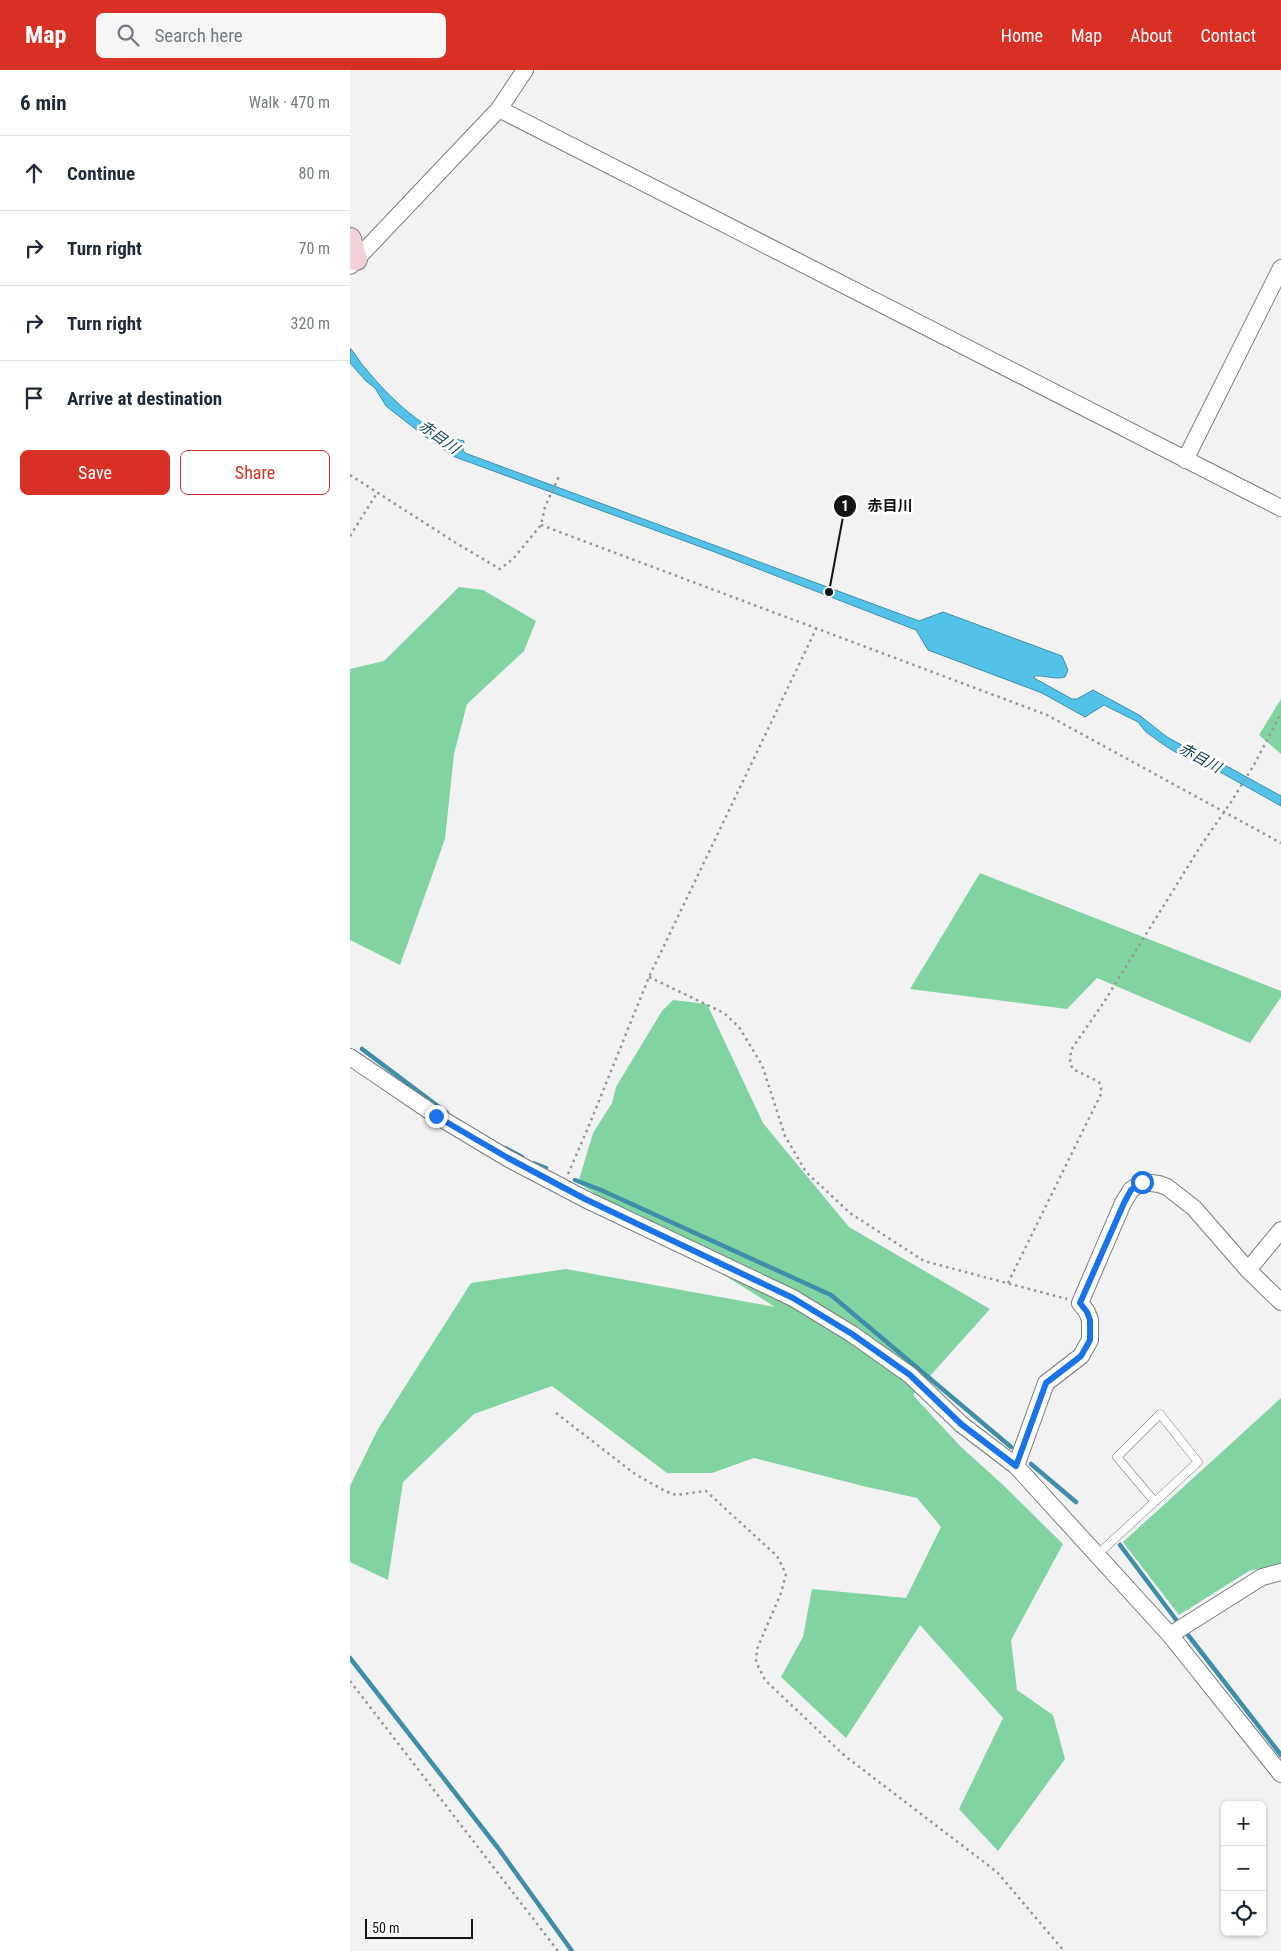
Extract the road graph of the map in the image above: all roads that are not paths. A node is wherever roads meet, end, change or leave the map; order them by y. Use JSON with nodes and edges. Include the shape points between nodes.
{"nodes":[{"id":1,"x":525,"y":70,"type":"edge"},
{"id":2,"x":498,"y":109,"type":"junction"},
{"id":3,"x":352,"y":255,"type":"edge"},
{"id":4,"x":1281,"y":268,"type":"edge"},
{"id":5,"x":1185,"y":460,"type":"junction"},
{"id":6,"x":1281,"y":508,"type":"edge"},
{"id":7,"x":350,"y":1057,"type":"edge"},
{"id":8,"x":1281,"y":1230,"type":"edge"},
{"id":9,"x":1248,"y":1270,"type":"junction"},
{"id":10,"x":1281,"y":1302,"type":"edge"},
{"id":11,"x":1016,"y":1466,"type":"junction"},
{"id":12,"x":1155,"y":1502,"type":"junction"},
{"id":13,"x":1098,"y":1555,"type":"junction"},
{"id":14,"x":1281,"y":1572,"type":"edge"},
{"id":15,"x":1170,"y":1635,"type":"junction"},
{"id":16,"x":1281,"y":1774,"type":"edge"}],
"edges":[{"from":1,"to":2,"type":"street"},
{"from":2,"to":3,"type":"street"},
{"from":2,"to":5,"type":"street"},
{"from":4,"to":5,"type":"street"},
{"from":5,"to":6,"type":"street"},
{"from":7,"to":11,"type":"street","via":[[436,1116],[508,1158],[793,1298],[852,1334],[910,1375],[961,1424]]},
{"from":8,"to":9,"type":"street"},
{"from":9,"to":10,"type":"street"},
{"from":9,"to":11,"type":"street","via":[[1194,1208],[1167,1187],[1142,1182],[1131,1190],[1080,1303],[1090,1320],[1090,1340],[1081,1356],[1046,1383]]},
{"from":11,"to":13,"type":"street"},
{"from":12,"to":12,"type":"lane","via":[[1198,1462],[1160,1414],[1117,1456]]},
{"from":12,"to":13,"type":"lane"},
{"from":13,"to":15,"type":"street"},
{"from":14,"to":15,"type":"street","via":[[1262,1577]]},
{"from":15,"to":16,"type":"street"}]}
